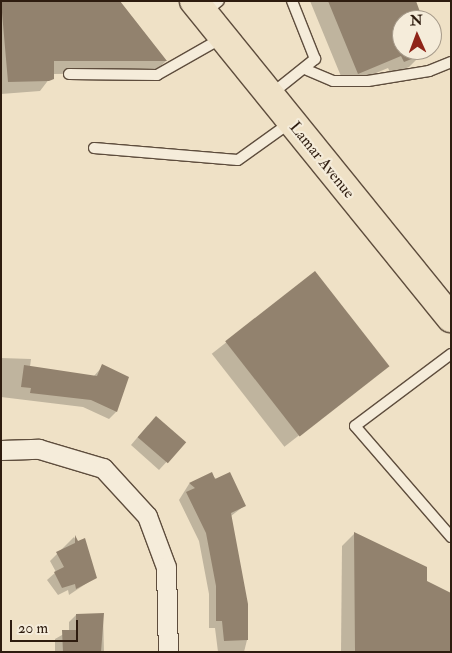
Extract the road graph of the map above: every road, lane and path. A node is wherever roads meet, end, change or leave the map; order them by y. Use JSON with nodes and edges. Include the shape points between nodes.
{"nodes":[{"id":1,"x":292,"y":1,"type":"edge"},
{"id":2,"x":206,"y":5,"type":"edge"},
{"id":3,"x":223,"y":37,"type":"junction"},
{"id":4,"x":451,"y":62,"type":"edge"},
{"id":5,"x":307,"y":70,"type":"junction"},
{"id":6,"x":69,"y":74,"type":"dead end"},
{"id":7,"x":270,"y":95,"type":"junction"},
{"id":8,"x":292,"y":122,"type":"junction"},
{"id":9,"x":94,"y":148,"type":"dead end"},
{"id":10,"x":451,"y":318,"type":"edge"},
{"id":11,"x":451,"y":354,"type":"edge"},
{"id":12,"x":1,"y":450,"type":"edge"},
{"id":13,"x":451,"y":537,"type":"edge"},
{"id":14,"x":168,"y":652,"type":"edge"}],
"edges":[{"from":1,"to":5,"type":"lane","via":[[315,49],[314,62]]},
{"from":2,"to":3,"type":"main road","name":"Lamar Avenue"},
{"from":3,"to":6,"type":"lane","via":[[157,75]]},
{"from":3,"to":7,"type":"main road","name":"Lamar Avenue"},
{"from":4,"to":5,"type":"lane","via":[[429,71],[368,81],[333,81]]},
{"from":5,"to":7,"type":"lane"},
{"from":7,"to":8,"type":"main road","name":"Lamar Avenue"},
{"from":8,"to":9,"type":"lane","via":[[238,160]]},
{"from":8,"to":10,"type":"main road","name":"Lamar Avenue"},
{"from":11,"to":13,"type":"lane","via":[[355,426]]},
{"from":12,"to":14,"type":"street","via":[[40,450],[103,468],[147,516],[166,567]]}]}
